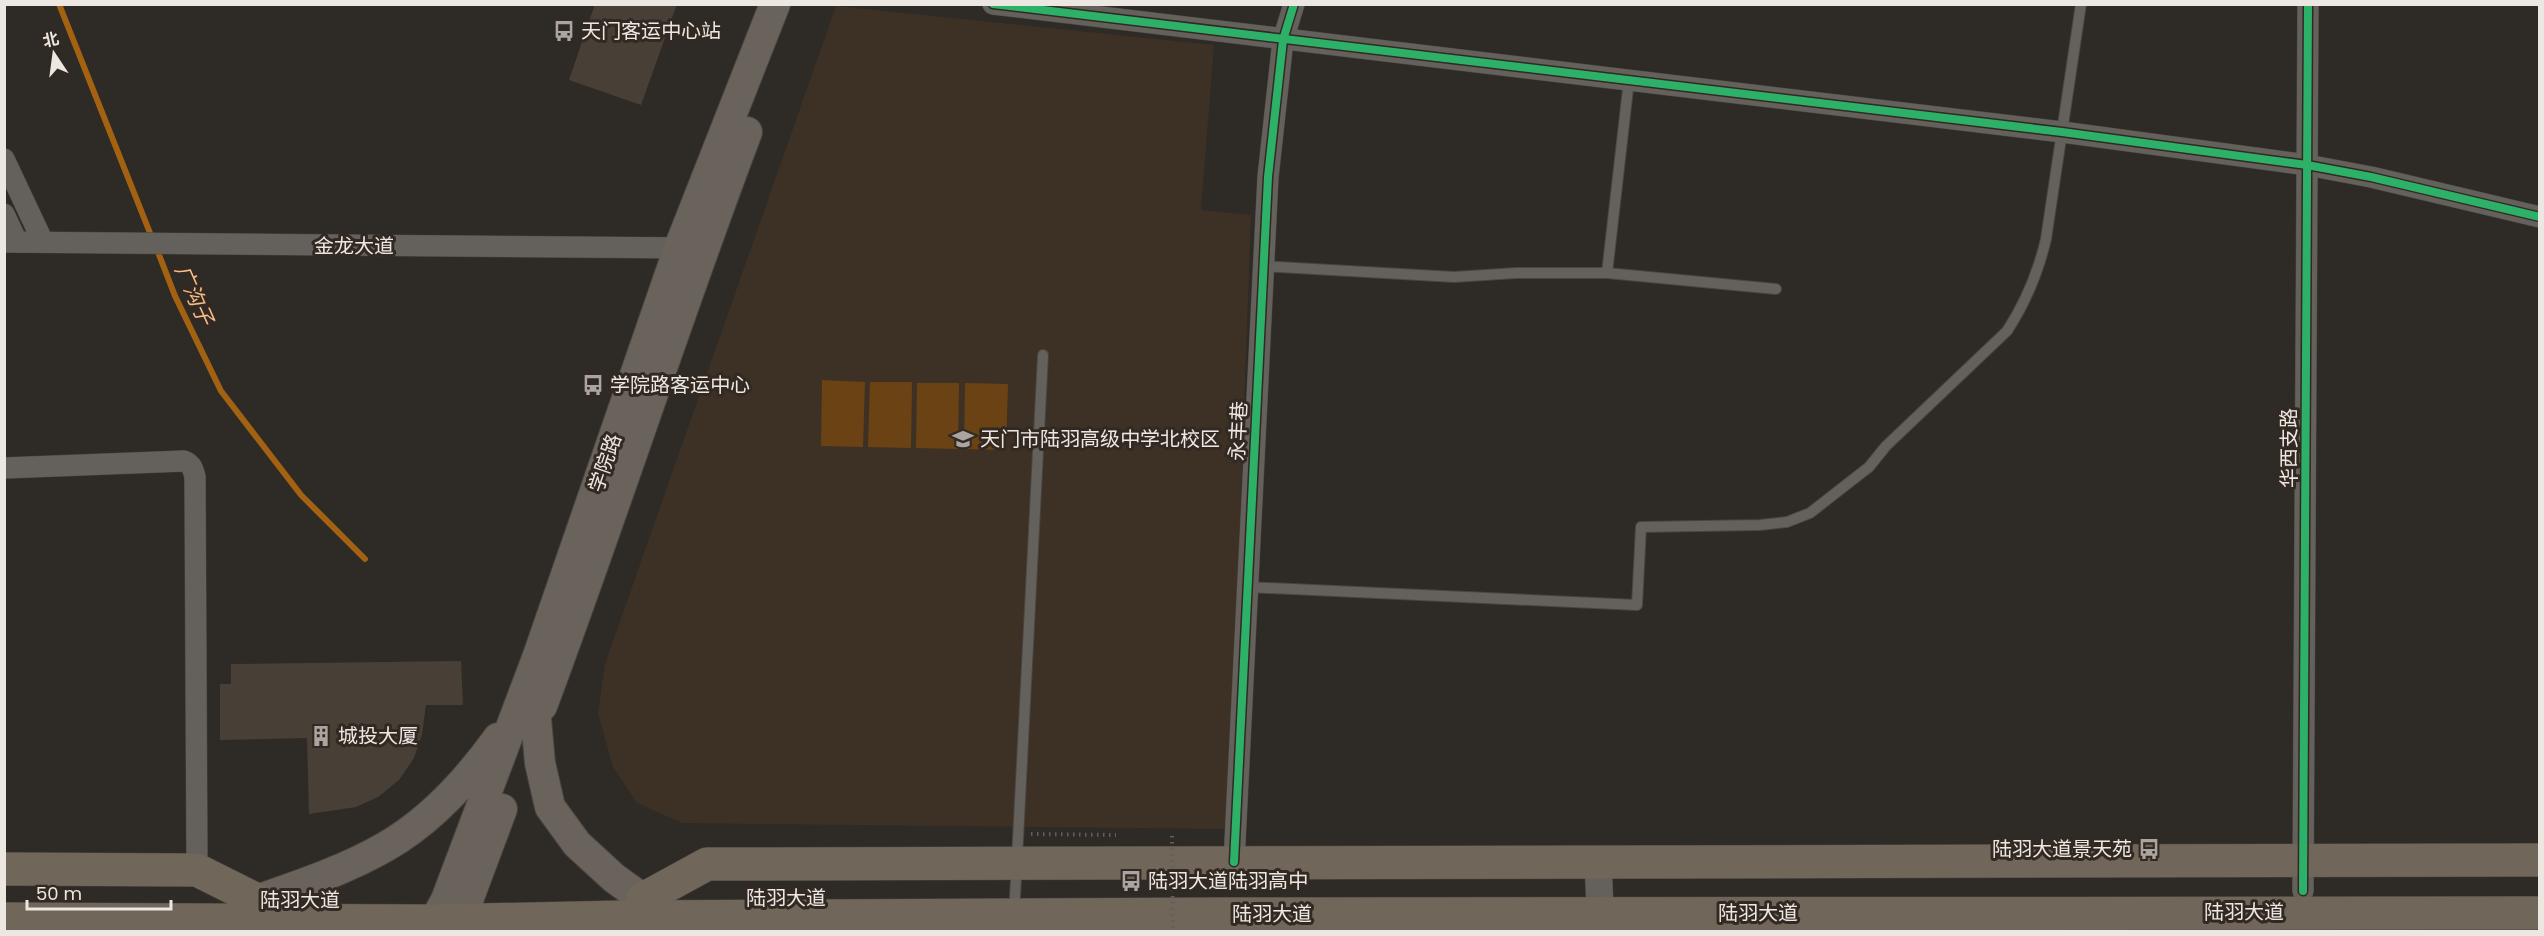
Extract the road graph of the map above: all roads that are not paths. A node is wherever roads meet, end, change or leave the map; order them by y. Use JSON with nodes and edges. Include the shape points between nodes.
{"nodes":[{"id":1,"x":775,"y":4,"type":"edge"},
{"id":2,"x":796,"y":4,"type":"edge"},
{"id":3,"x":993,"y":4,"type":"edge"},
{"id":4,"x":1294,"y":4,"type":"edge"},
{"id":5,"x":2081,"y":4,"type":"edge"},
{"id":6,"x":2308,"y":4,"type":"edge"},
{"id":7,"x":1283,"y":40,"type":"junction"},
{"id":8,"x":1629,"y":80,"type":"junction"},
{"id":9,"x":2062,"y":132,"type":"junction"},
{"id":10,"x":4,"y":159,"type":"edge"},
{"id":11,"x":2307,"y":165,"type":"junction"},
{"id":12,"x":4,"y":214,"type":"edge"},
{"id":13,"x":2540,"y":218,"type":"edge"},
{"id":14,"x":11,"y":242,"type":"edge"},
{"id":15,"x":43,"y":242,"type":"junction"},
{"id":16,"x":691,"y":248,"type":"junction"},
{"id":17,"x":1263,"y":266,"type":"junction"},
{"id":18,"x":1606,"y":273,"type":"junction"},
{"id":19,"x":1776,"y":290,"type":"dead end"},
{"id":20,"x":1043,"y":355,"type":"dead end"},
{"id":21,"x":4,"y":468,"type":"edge"},
{"id":22,"x":1247,"y":587,"type":"junction"},
{"id":23,"x":527,"y":715,"type":"junction"},
{"id":24,"x":1017,"y":848,"type":"junction"},
{"id":25,"x":2540,"y":860,"type":"edge"},
{"id":26,"x":1598,"y":861,"type":"junction"},
{"id":27,"x":1234,"y":862,"type":"junction"},
{"id":28,"x":4,"y":869,"type":"edge"},
{"id":29,"x":197,"y":870,"type":"junction"},
{"id":30,"x":2304,"y":876,"type":"junction"},
{"id":31,"x":2540,"y":892,"type":"edge"},
{"id":32,"x":1015,"y":897,"type":"junction"},
{"id":33,"x":257,"y":900,"type":"junction"},
{"id":34,"x":4,"y":901,"type":"edge"},
{"id":35,"x":1601,"y":913,"type":"edge"},
{"id":36,"x":2540,"y":913,"type":"edge"},
{"id":37,"x":634,"y":916,"type":"edge"},
{"id":38,"x":448,"y":917,"type":"edge"},
{"id":39,"x":750,"y":917,"type":"junction"},
{"id":40,"x":227,"y":918,"type":"junction"},
{"id":41,"x":4,"y":919,"type":"edge"},
{"id":42,"x":187,"y":932,"type":"edge"},
{"id":43,"x":266,"y":932,"type":"edge"},
{"id":44,"x":587,"y":932,"type":"edge"},
{"id":45,"x":778,"y":932,"type":"edge"}],
"edges":[{"from":1,"to":16,"type":"main road","name":"学院路"},
{"from":2,"to":16,"type":"main road","name":"学院路"},
{"from":3,"to":7,"type":"street"},
{"from":4,"to":7,"type":"street","name":"永丰巷"},
{"from":5,"to":9,"type":"lane"},
{"from":6,"to":11,"type":"street","name":"华西支路"},
{"from":7,"to":8,"type":"street"},
{"from":7,"to":17,"type":"street","name":"永丰巷"},
{"from":8,"to":9,"type":"street"},
{"from":8,"to":18,"type":"lane"},
{"from":9,"to":11,"type":"street"},
{"from":9,"to":22,"type":"lane","via":[[2042,259],[2030,292],[2007,331],[1886,446],[1869,467],[1810,513],[1787,522],[1760,525],[1641,527],[1637,605]]},
{"from":10,"to":15,"type":"street"},
{"from":11,"to":13,"type":"street"},
{"from":11,"to":30,"type":"street","name":"华西支路"},
{"from":12,"to":14,"type":"street"},
{"from":14,"to":15,"type":"street","name":"金龙大道"},
{"from":15,"to":16,"type":"street","name":"金龙大道"},
{"from":16,"to":23,"type":"main road","name":"学院路","via":[[575,617]]},
{"from":17,"to":18,"type":"lane","via":[[1454,277]]},
{"from":17,"to":22,"type":"street","name":"永丰巷"},
{"from":18,"to":19,"type":"lane"},
{"from":20,"to":24,"type":"lane"},
{"from":21,"to":29,"type":"street","via":[[184,461],[193,469]]},
{"from":22,"to":27,"type":"street","name":"永丰巷"},
{"from":23,"to":33,"type":"main road","via":[[436,810],[410,831],[355,861]]},
{"from":23,"to":37,"type":"main road","via":[[550,807],[577,844],[614,878]]},
{"from":23,"to":38,"type":"main road","name":"学院路"},
{"from":24,"to":27,"type":"main road"},
{"from":24,"to":32,"type":"lane"},
{"from":24,"to":37,"type":"main road","via":[[707,864]]},
{"from":25,"to":30,"type":"main road"},
{"from":26,"to":27,"type":"main road"},
{"from":26,"to":30,"type":"main road"},
{"from":26,"to":35,"type":"street"},
{"from":28,"to":29,"type":"main road"},
{"from":29,"to":33,"type":"main road"},
{"from":30,"to":31,"type":"main road","name":"陆羽大道"},
{"from":30,"to":35,"type":"main road","name":"陆羽大道"},
{"from":32,"to":35,"type":"main road","name":"陆羽大道"},
{"from":32,"to":37,"type":"main road","name":"陆羽大道"},
{"from":33,"to":34,"type":"main road","name":"陆羽大道"},
{"from":33,"to":38,"type":"main road","name":"陆羽大道"},
{"from":35,"to":36,"type":"main road","name":"陆羽大道","via":[[2429,917]]},
{"from":35,"to":39,"type":"main road","name":"陆羽大道","via":[[1097,919]]},
{"from":37,"to":38,"type":"main road","name":"陆羽大道"},
{"from":37,"to":39,"type":"main road","name":"陆羽大道"},
{"from":37,"to":44,"type":"main road"},
{"from":38,"to":40,"type":"main road","name":"陆羽大道"},
{"from":39,"to":45,"type":"main road"},
{"from":40,"to":41,"type":"main road","name":"陆羽大道"},
{"from":40,"to":42,"type":"main road"},
{"from":40,"to":43,"type":"main road"}]}
